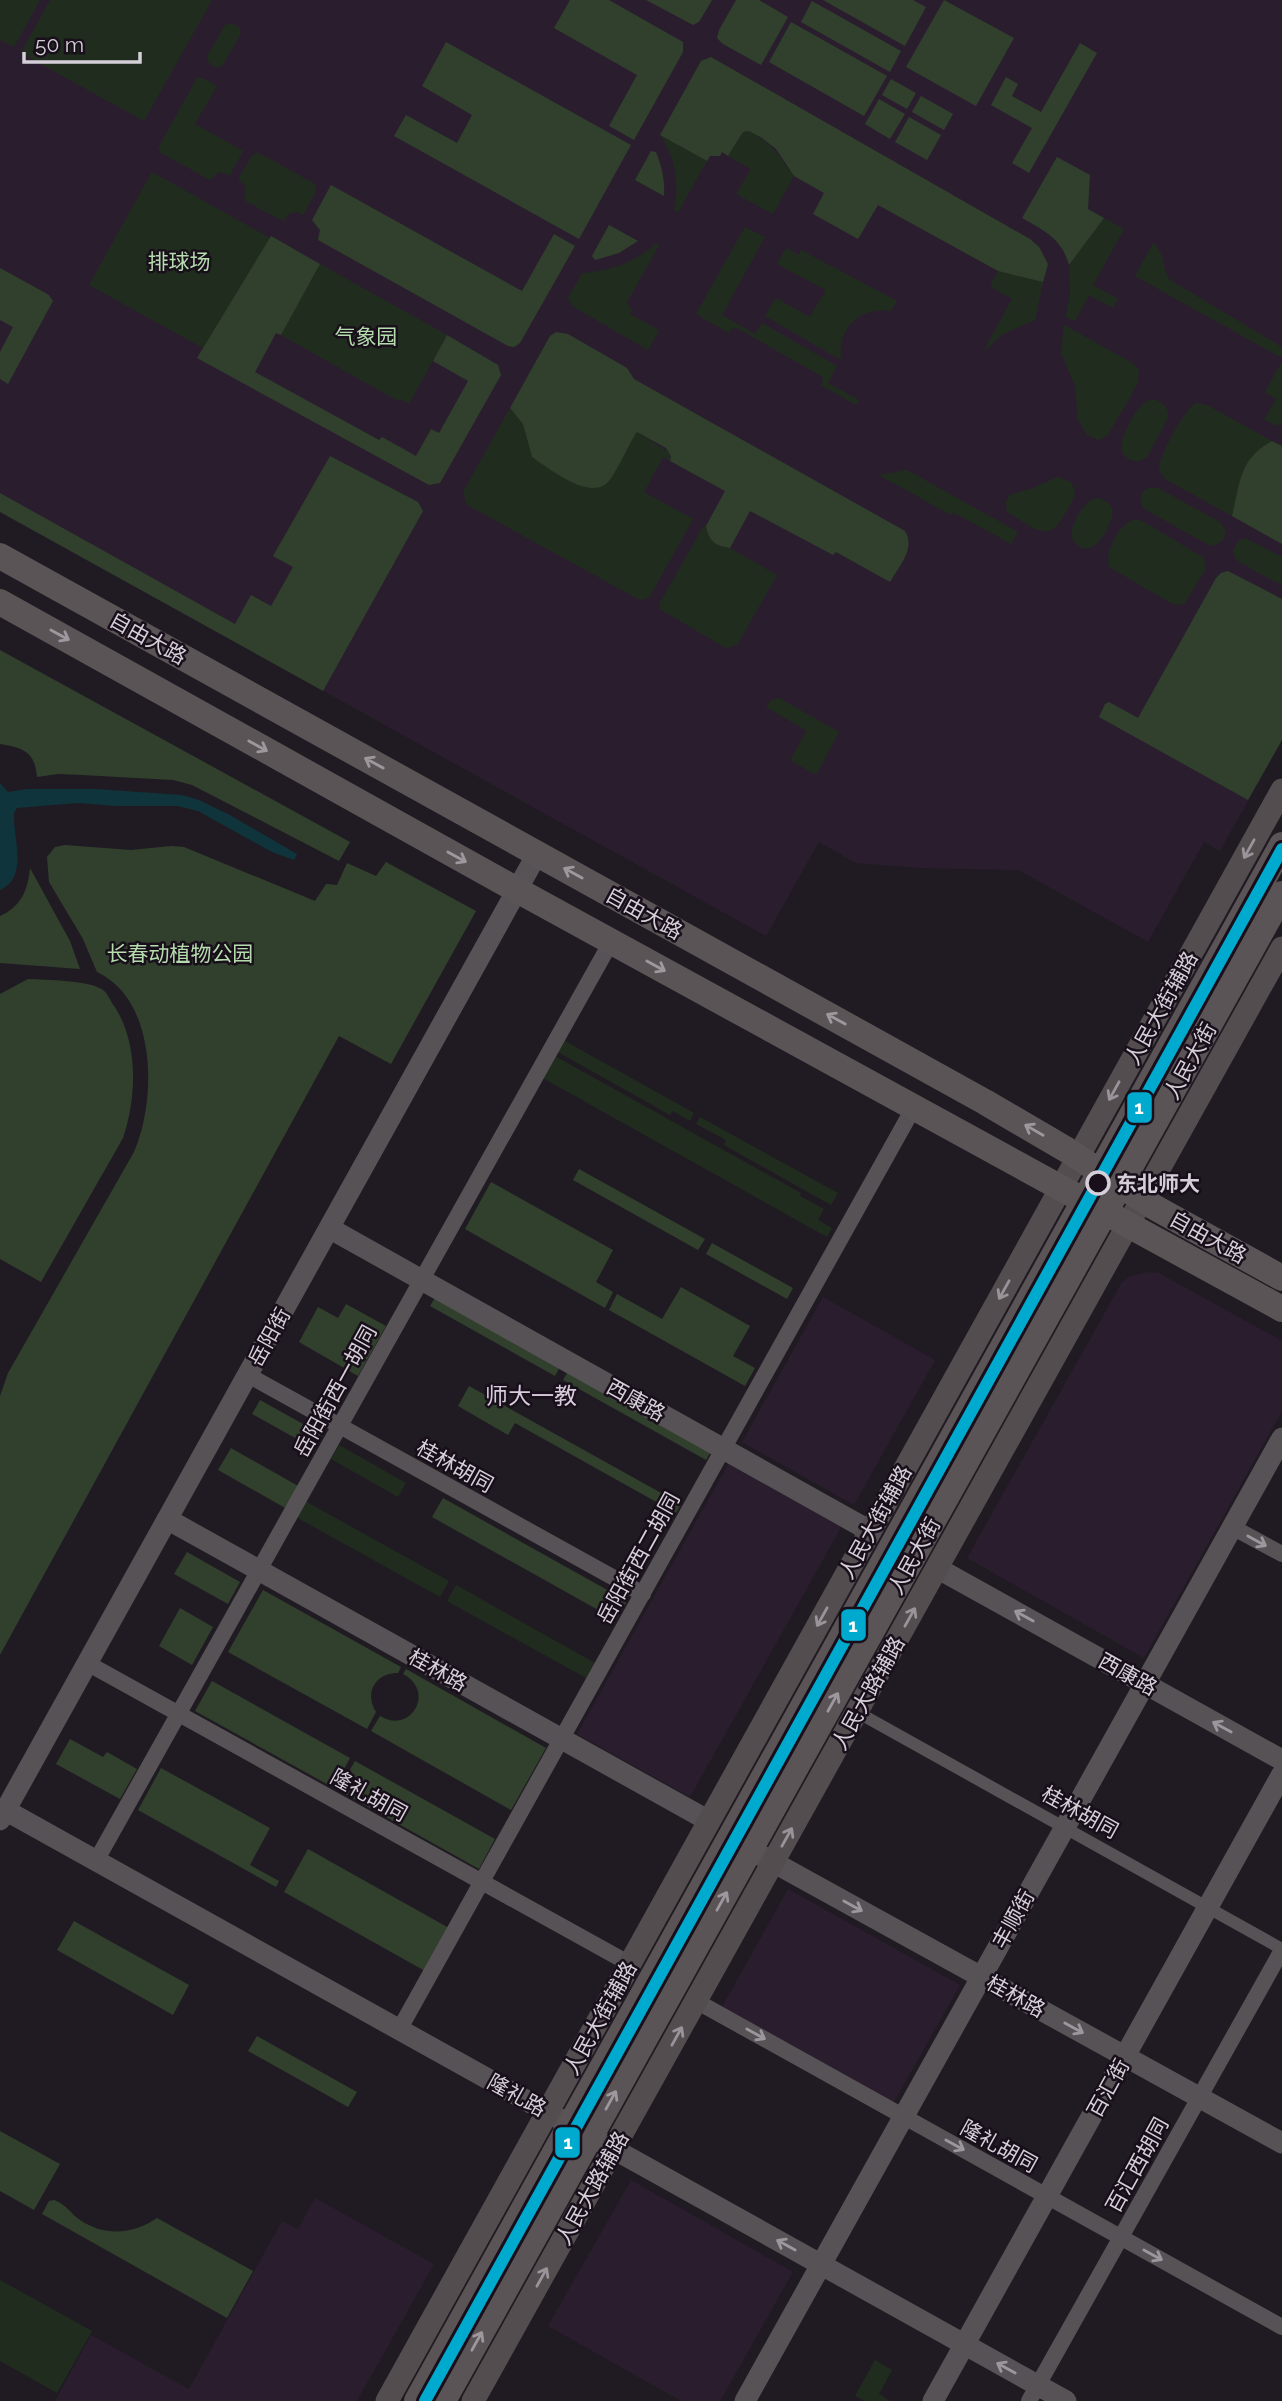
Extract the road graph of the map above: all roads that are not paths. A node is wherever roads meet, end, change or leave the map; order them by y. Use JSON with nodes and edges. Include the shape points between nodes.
{"nodes":[{"id":1,"x":0,"y":556,"type":"edge"},
{"id":2,"x":0,"y":602,"type":"edge"},
{"id":3,"x":1282,"y":790,"type":"edge"},
{"id":4,"x":1282,"y":845,"type":"edge"},
{"id":5,"x":537,"y":853,"type":"junction"},
{"id":6,"x":517,"y":890,"type":"junction"},
{"id":7,"x":1282,"y":894,"type":"edge"},
{"id":8,"x":611,"y":942,"type":"junction"},
{"id":9,"x":1282,"y":948,"type":"edge"},
{"id":10,"x":914,"y":1107,"type":"junction"},
{"id":11,"x":1078,"y":1157,"type":"junction"},
{"id":12,"x":1121,"y":1185,"type":"junction"},
{"id":13,"x":1061,"y":1187,"type":"junction"},
{"id":14,"x":1106,"y":1212,"type":"junction"},
{"id":15,"x":329,"y":1228,"type":"junction"},
{"id":16,"x":1282,"y":1278,"type":"edge"},
{"id":17,"x":422,"y":1280,"type":"junction"},
{"id":18,"x":1282,"y":1309,"type":"edge"},
{"id":19,"x":248,"y":1375,"type":"junction"},
{"id":20,"x":340,"y":1426,"type":"junction"},
{"id":21,"x":1282,"y":1438,"type":"edge"},
{"id":22,"x":723,"y":1449,"type":"junction"},
{"id":23,"x":167,"y":1519,"type":"junction"},
{"id":24,"x":1232,"y":1527,"type":"junction"},
{"id":25,"x":870,"y":1531,"type":"junction"},
{"id":26,"x":1282,"y":1554,"type":"edge"},
{"id":27,"x":937,"y":1569,"type":"junction"},
{"id":28,"x":259,"y":1570,"type":"junction"},
{"id":29,"x":643,"y":1594,"type":"junction"},
{"id":30,"x":87,"y":1663,"type":"junction"},
{"id":31,"x":1144,"y":1683,"type":"junction"},
{"id":32,"x":857,"y":1712,"type":"junction"},
{"id":33,"x":178,"y":1714,"type":"junction"},
{"id":34,"x":561,"y":1739,"type":"junction"},
{"id":35,"x":1282,"y":1760,"type":"edge"},
{"id":36,"x":1282,"y":1774,"type":"edge"},
{"id":37,"x":3,"y":1815,"type":"edge"},
{"id":38,"x":709,"y":1821,"type":"junction"},
{"id":39,"x":1064,"y":1827,"type":"junction"},
{"id":40,"x":762,"y":1856,"type":"junction"},
{"id":41,"x":96,"y":1861,"type":"junction"},
{"id":42,"x":482,"y":1882,"type":"junction"},
{"id":43,"x":1209,"y":1908,"type":"junction"},
{"id":44,"x":1282,"y":1949,"type":"edge"},
{"id":45,"x":630,"y":1964,"type":"junction"},
{"id":46,"x":981,"y":1976,"type":"junction"},
{"id":47,"x":696,"y":2001,"type":"junction"},
{"id":48,"x":399,"y":2030,"type":"junction"},
{"id":49,"x":1125,"y":2056,"type":"junction"},
{"id":50,"x":1199,"y":2097,"type":"junction"},
{"id":51,"x":547,"y":2112,"type":"junction"},
{"id":52,"x":903,"y":2116,"type":"junction"},
{"id":53,"x":592,"y":2137,"type":"junction"},
{"id":54,"x":1282,"y":2143,"type":"edge"},
{"id":55,"x":1047,"y":2196,"type":"junction"},
{"id":56,"x":1121,"y":2237,"type":"junction"},
{"id":57,"x":820,"y":2264,"type":"junction"},
{"id":58,"x":1282,"y":2327,"type":"edge"},
{"id":59,"x":964,"y":2344,"type":"junction"},
{"id":60,"x":1033,"y":2393,"type":"edge"},
{"id":61,"x":387,"y":2401,"type":"edge"},
{"id":62,"x":417,"y":2401,"type":"edge"},
{"id":63,"x":443,"y":2401,"type":"edge"},
{"id":64,"x":473,"y":2401,"type":"edge"},
{"id":65,"x":745,"y":2401,"type":"edge"},
{"id":66,"x":933,"y":2401,"type":"edge"},
{"id":67,"x":1066,"y":2401,"type":"edge"}],
"edges":[{"from":5,"to":1,"type":"main road","name":"自由大路","one_way":true},
{"from":2,"to":6,"type":"main road","name":"自由大路","one_way":true},
{"from":3,"to":11,"type":"main road","name":"人民大街辅路","one_way":true},
{"from":4,"to":12,"type":"main road","name":"人民大街"},
{"from":5,"to":6,"type":"street","name":"岳阳街"},
{"from":11,"to":5,"type":"main road","name":"自由大路","one_way":true},
{"from":6,"to":8,"type":"main road","name":"自由大路"},
{"from":6,"to":15,"type":"street","name":"岳阳街"},
{"from":7,"to":12,"type":"main road","name":"人民大街"},
{"from":8,"to":10,"type":"main road","name":"自由大路","one_way":true},
{"from":8,"to":17,"type":"street","name":"岳阳街西一胡同"},
{"from":9,"to":12,"type":"main road"},
{"from":10,"to":13,"type":"main road","name":"自由大路"},
{"from":10,"to":22,"type":"street","name":"岳阳街西二胡同"},
{"from":11,"to":12,"type":"main road","name":"自由大路"},
{"from":11,"to":13,"type":"main road","name":"人民大街辅路"},
{"from":12,"to":14,"type":"main road","name":"人民大街"},
{"from":12,"to":16,"type":"main road","name":"自由大路"},
{"from":13,"to":14,"type":"main road","name":"自由大路"},
{"from":13,"to":25,"type":"main road","name":"人民大街辅路","one_way":true},
{"from":14,"to":18,"type":"main road","name":"自由大路"},
{"from":14,"to":27,"type":"main road","name":"人民大路辅路"},
{"from":40,"to":14,"type":"main road","name":"人民大街","one_way":true},
{"from":14,"to":53,"type":"main road","name":"人民大街"},
{"from":15,"to":17,"type":"street","name":"西康路"},
{"from":15,"to":19,"type":"street","name":"岳阳街"},
{"from":17,"to":20,"type":"street","name":"岳阳街西一胡同"},
{"from":17,"to":22,"type":"street","name":"西康路"},
{"from":19,"to":20,"type":"street","name":"桂林胡同"},
{"from":19,"to":23,"type":"street","name":"岳阳街"},
{"from":20,"to":28,"type":"street","name":"岳阳街西一胡同"},
{"from":20,"to":29,"type":"street","name":"桂林胡同"},
{"from":21,"to":24,"type":"street","name":"丰顺街"},
{"from":22,"to":25,"type":"street","name":"西康路"},
{"from":22,"to":29,"type":"street","name":"岳阳街西二胡同"},
{"from":23,"to":28,"type":"street","name":"桂林路"},
{"from":23,"to":30,"type":"street","name":"岳阳街"},
{"from":24,"to":26,"type":"street","one_way":true},
{"from":24,"to":31,"type":"street","name":"丰顺街"},
{"from":25,"to":38,"type":"main road","name":"人民大街辅路","one_way":true},
{"from":31,"to":27,"type":"street","name":"西康路","one_way":true},
{"from":32,"to":27,"type":"main road","name":"人民大路辅路","one_way":true},
{"from":28,"to":33,"type":"street","name":"岳阳街西一胡同"},
{"from":28,"to":34,"type":"street","name":"桂林路"},
{"from":29,"to":34,"type":"street","name":"岳阳街西二胡同"},
{"from":30,"to":33,"type":"street","name":"隆礼胡同"},
{"from":30,"to":37,"type":"street","name":"岳阳街"},
{"from":35,"to":31,"type":"street","name":"西康路","one_way":true},
{"from":31,"to":39,"type":"street","name":"丰顺街"},
{"from":32,"to":39,"type":"street","name":"桂林胡同"},
{"from":40,"to":32,"type":"main road","name":"人民大路辅路","one_way":true},
{"from":33,"to":41,"type":"street","name":"岳阳街西一胡同"},
{"from":33,"to":42,"type":"street","name":"隆礼胡同"},
{"from":34,"to":38,"type":"street","name":"桂林路"},
{"from":34,"to":42,"type":"street","name":"岳阳街西二胡同"},
{"from":36,"to":43,"type":"street","name":"百汇街"},
{"from":37,"to":41,"type":"street","name":"隆礼路"},
{"from":38,"to":45,"type":"main road","name":"人民大街辅路"},
{"from":39,"to":43,"type":"street","name":"桂林胡同"},
{"from":39,"to":46,"type":"street","name":"丰顺街"},
{"from":40,"to":46,"type":"street","name":"桂林路","one_way":true},
{"from":40,"to":47,"type":"main road","name":"人民大路辅路"},
{"from":53,"to":40,"type":"main road","name":"人民大街","one_way":true},
{"from":41,"to":48,"type":"street","name":"隆礼路"},
{"from":42,"to":45,"type":"street","name":"隆礼胡同"},
{"from":42,"to":48,"type":"street","name":"岳阳街西二胡同"},
{"from":43,"to":44,"type":"street","name":"桂林胡同"},
{"from":43,"to":49,"type":"street","name":"百汇街"},
{"from":44,"to":50,"type":"street","name":"百汇西胡同"},
{"from":45,"to":51,"type":"main road","name":"人民大街辅路"},
{"from":46,"to":49,"type":"street","name":"桂林路","one_way":true},
{"from":46,"to":52,"type":"street","name":"丰顺街"},
{"from":47,"to":52,"type":"street","name":"隆礼胡同","one_way":true},
{"from":53,"to":47,"type":"main road","name":"人民大路辅路","one_way":true},
{"from":48,"to":51,"type":"street","name":"隆礼路"},
{"from":49,"to":50,"type":"street","name":"桂林路"},
{"from":49,"to":55,"type":"street","name":"百汇街"},
{"from":50,"to":54,"type":"street","name":"桂林路"},
{"from":50,"to":56,"type":"street","name":"百汇西胡同"},
{"from":51,"to":53,"type":"street","name":"隆礼路"},
{"from":51,"to":61,"type":"main road","name":"人民大街辅路"},
{"from":52,"to":55,"type":"street","name":"隆礼胡同","one_way":true},
{"from":52,"to":57,"type":"street","name":"丰顺街"},
{"from":57,"to":53,"type":"street","name":"隆礼路","one_way":true},
{"from":53,"to":62,"type":"main road","name":"人民大街"},
{"from":63,"to":53,"type":"main road","name":"人民大街","one_way":true},
{"from":64,"to":53,"type":"main road","name":"人民大路辅路","one_way":true},
{"from":55,"to":56,"type":"street","name":"隆礼胡同"},
{"from":55,"to":59,"type":"street","name":"百汇街"},
{"from":56,"to":58,"type":"street","name":"隆礼胡同","one_way":true},
{"from":56,"to":60,"type":"street","name":"百汇西胡同"},
{"from":57,"to":59,"type":"street","name":"隆礼路"},
{"from":57,"to":65,"type":"street","name":"丰顺街"},
{"from":60,"to":59,"type":"street","name":"隆礼路","one_way":true},
{"from":59,"to":66,"type":"street","name":"百汇街"},
{"from":60,"to":67,"type":"street","name":"隆礼路"}]}
